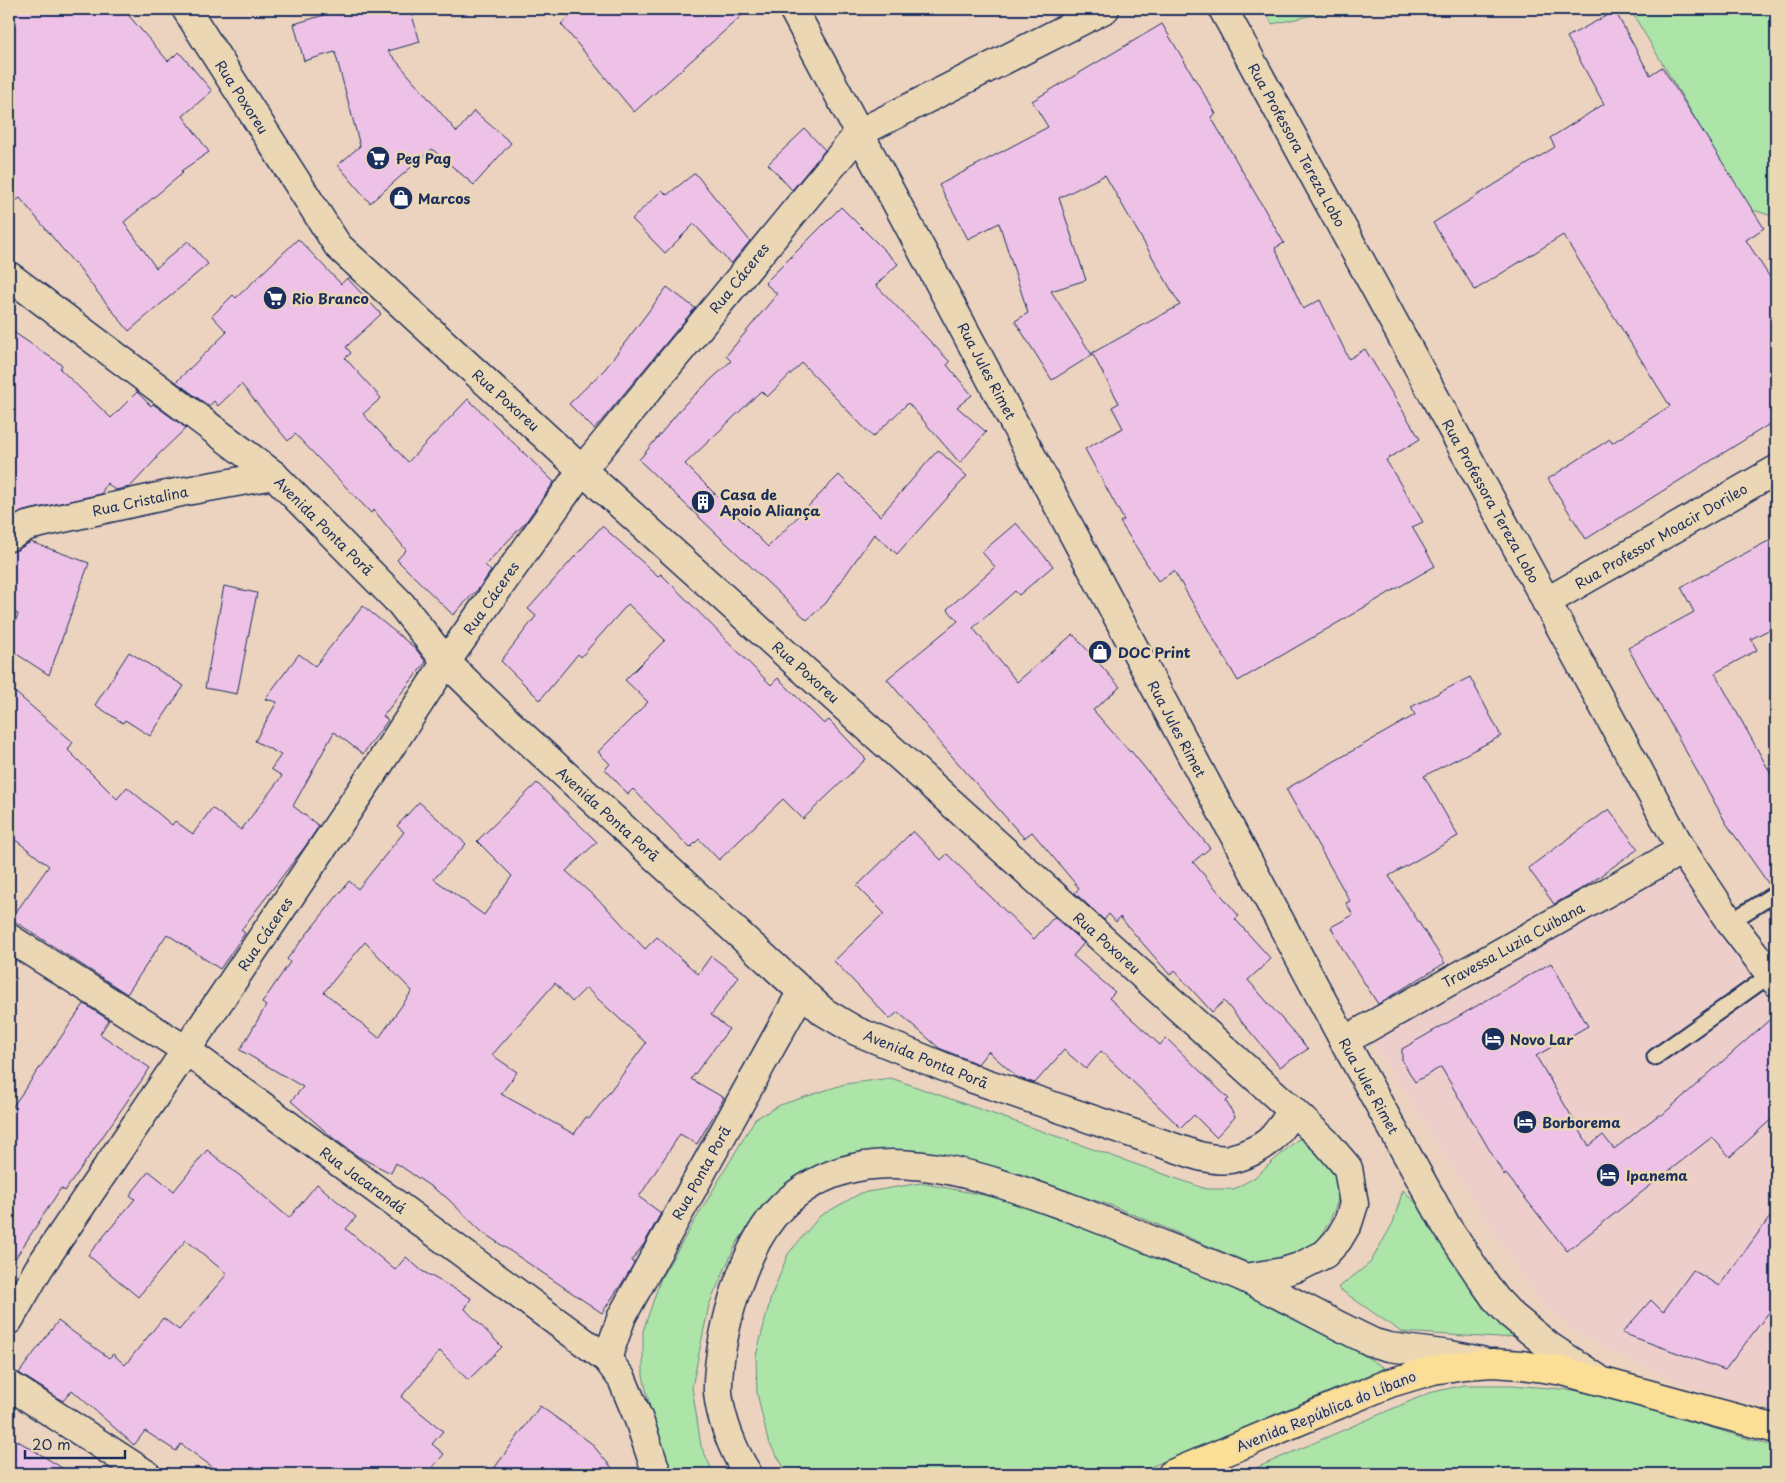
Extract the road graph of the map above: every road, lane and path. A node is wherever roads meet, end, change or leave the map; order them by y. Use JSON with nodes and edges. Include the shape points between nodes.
{"nodes":[{"id":1,"x":186,"y":9,"type":"edge"},
{"id":2,"x":793,"y":9,"type":"edge"},
{"id":3,"x":1105,"y":9,"type":"edge"},
{"id":4,"x":1223,"y":9,"type":"edge"},
{"id":5,"x":859,"y":132,"type":"junction"},
{"id":6,"x":9,"y":276,"type":"edge"},
{"id":7,"x":582,"y":470,"type":"junction"},
{"id":8,"x":1776,"y":470,"type":"edge"},
{"id":9,"x":274,"y":476,"type":"junction"},
{"id":10,"x":9,"y":537,"type":"edge"},
{"id":11,"x":1546,"y":602,"type":"junction"},
{"id":12,"x":446,"y":662,"type":"junction"},
{"id":13,"x":1682,"y":850,"type":"junction"},
{"id":14,"x":1776,"y":893,"type":"edge"},
{"id":15,"x":1730,"y":922,"type":"junction"},
{"id":16,"x":9,"y":938,"type":"edge"},
{"id":17,"x":1773,"y":979,"type":"edge"},
{"id":18,"x":802,"y":991,"type":"junction"},
{"id":19,"x":1344,"y":1041,"type":"junction"},
{"id":20,"x":186,"y":1050,"type":"junction"},
{"id":21,"x":1655,"y":1057,"type":"dead end"},
{"id":22,"x":1292,"y":1110,"type":"junction"},
{"id":23,"x":1245,"y":1278,"type":"junction"},
{"id":24,"x":9,"y":1320,"type":"edge"},
{"id":25,"x":607,"y":1359,"type":"junction"},
{"id":26,"x":1493,"y":1364,"type":"junction"},
{"id":27,"x":1600,"y":1380,"type":"junction"},
{"id":28,"x":9,"y":1385,"type":"edge"},
{"id":29,"x":1776,"y":1429,"type":"edge"},
{"id":30,"x":146,"y":1474,"type":"edge"},
{"id":31,"x":657,"y":1474,"type":"edge"},
{"id":32,"x":748,"y":1474,"type":"edge"},
{"id":33,"x":1172,"y":1474,"type":"edge"}],
"edges":[{"from":1,"to":7,"type":"street","name":"Rua Poxoreu","via":[[338,246]]},
{"from":2,"to":5,"type":"street","name":"Rua Jules Rimet"},
{"from":3,"to":5,"type":"street","name":"Rua Cáceres"},
{"from":4,"to":11,"type":"street","name":"Rua Professora Tereza Lobo"},
{"from":5,"to":7,"type":"street","name":"Rua Cáceres"},
{"from":5,"to":19,"type":"street","name":"Rua Jules Rimet"},
{"from":6,"to":9,"type":"street","name":"Avenida Ponta Porã"},
{"from":7,"to":12,"type":"street","name":"Rua Cáceres"},
{"from":7,"to":22,"type":"street","name":"Rua Poxoreu"},
{"from":8,"to":11,"type":"street","name":"Rua Professor Moacir Dorileo"},
{"from":9,"to":10,"type":"street","name":"Rua Cristalina","via":[[181,492],[27,526]]},
{"from":9,"to":12,"type":"street","name":"Avenida Ponta Porã","via":[[401,604]]},
{"from":11,"to":13,"type":"street","name":"Rua Professora Tereza Lobo"},
{"from":12,"to":18,"type":"street","name":"Avenida Ponta Porã"},
{"from":12,"to":20,"type":"street","name":"Rua Cáceres"},
{"from":13,"to":15,"type":"street","name":"Rua Professora Tereza Lobo"},
{"from":13,"to":19,"type":"street","name":"Travessa Luzia Cuibana"},
{"from":14,"to":15,"type":"lane"},
{"from":15,"to":17,"type":"street","name":"Rua Professora Tereza Lobo"},
{"from":16,"to":20,"type":"street","name":"Rua Jacarandá"},
{"from":17,"to":21,"type":"lane"},
{"from":18,"to":22,"type":"street","name":"Avenida Ponta Porã","via":[[824,1012],[886,1044],[971,1078],[1199,1156],[1230,1159],[1246,1153],[1273,1138]]},
{"from":18,"to":25,"type":"street","name":"Rua Ponta Porã","via":[[622,1316]]},
{"from":19,"to":27,"type":"street","name":"Rua Jules Rimet","via":[[1447,1226],[1495,1298],[1550,1347]]},
{"from":20,"to":24,"type":"street","name":"Rua Cáceres","via":[[39,1268]]},
{"from":20,"to":25,"type":"street","name":"Rua Jacarandá"},
{"from":22,"to":23,"type":"street","name":"Rua Poxoreu","via":[[1348,1168],[1354,1204],[1348,1223],[1325,1254],[1283,1272]]},
{"from":23,"to":26,"type":"street","via":[[1374,1343]]},
{"from":23,"to":32,"type":"street","via":[[1039,1196],[956,1172],[922,1165],[876,1165],[842,1171],[790,1198],[774,1213],[745,1261],[734,1293],[724,1334],[718,1392],[738,1460]]},
{"from":25,"to":31,"type":"street","name":"Rua Jacarandá","via":[[622,1379]]},
{"from":26,"to":27,"type":"main road","name":"Avenida República do Líbano","via":[[1563,1371]]},
{"from":26,"to":33,"type":"main road","name":"Avenida República do Líbano","via":[[1464,1365],[1412,1376]]},
{"from":27,"to":29,"type":"main road","name":"Avenida República do Líbano"},
{"from":28,"to":30,"type":"street"}]}
